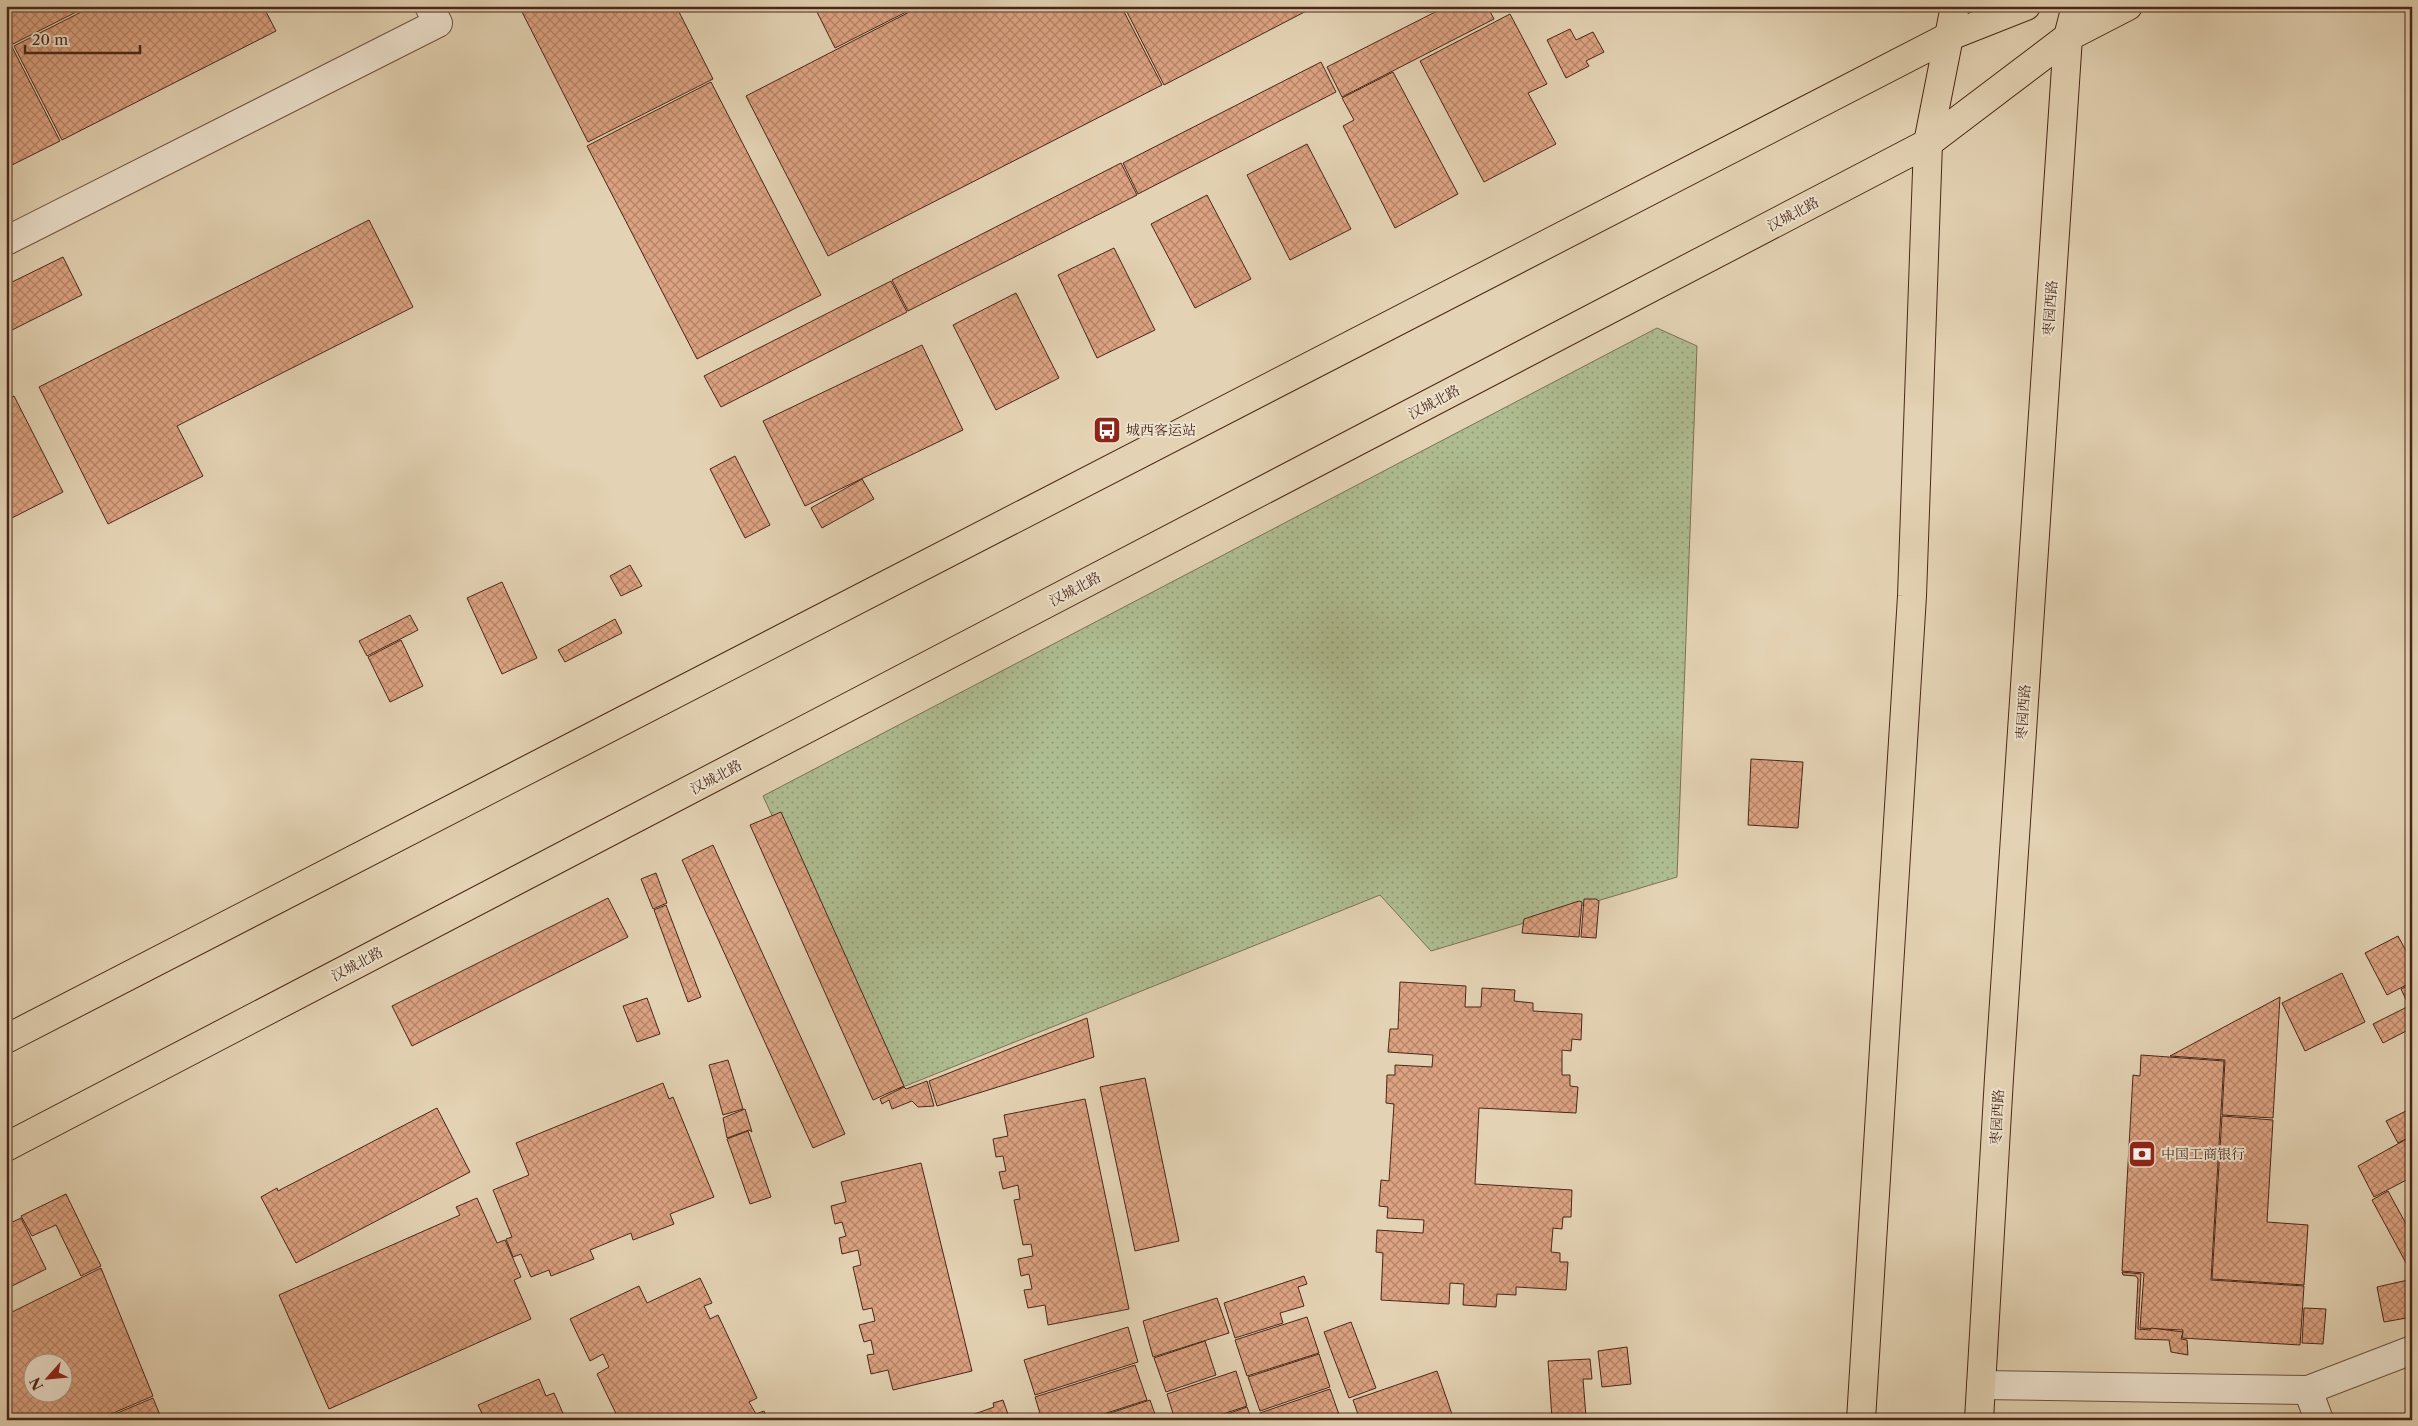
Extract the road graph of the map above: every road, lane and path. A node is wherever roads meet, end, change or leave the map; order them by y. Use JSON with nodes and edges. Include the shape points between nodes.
{"nodes":[{"id":1,"x":429,"y":6,"type":"edge"},
{"id":2,"x":1954,"y":6,"type":"edge"},
{"id":3,"x":2026,"y":6,"type":"edge"},
{"id":4,"x":2076,"y":6,"type":"edge"},
{"id":5,"x":2128,"y":6,"type":"edge"},
{"id":6,"x":1950,"y":36,"type":"junction"},
{"id":7,"x":2068,"y":37,"type":"junction"},
{"id":8,"x":1928,"y":143,"type":"junction"},
{"id":9,"x":6,"y":241,"type":"edge"},
{"id":10,"x":6,"y":1040,"type":"edge"},
{"id":11,"x":6,"y":1147,"type":"edge"},
{"id":12,"x":2412,"y":1350,"type":"edge"},
{"id":13,"x":1981,"y":1385,"type":"junction"},
{"id":14,"x":2308,"y":1390,"type":"junction"},
{"id":15,"x":1861,"y":1420,"type":"edge"},
{"id":16,"x":1979,"y":1420,"type":"edge"},
{"id":17,"x":2319,"y":1420,"type":"edge"}],
"edges":[{"from":1,"to":9,"type":"street","via":[[438,23]]},
{"from":2,"to":6,"type":"main road"},
{"from":3,"to":6,"type":"main road"},
{"from":4,"to":7,"type":"main road","name":"枣园西路"},
{"from":5,"to":7,"type":"main road","name":"汉城北路"},
{"from":6,"to":8,"type":"main road"},
{"from":6,"to":10,"type":"main road"},
{"from":7,"to":8,"type":"main road","name":"汉城北路"},
{"from":7,"to":13,"type":"main road","name":"枣园西路"},
{"from":8,"to":11,"type":"main road","name":"汉城北路"},
{"from":8,"to":15,"type":"main road","via":[[1912,596]]},
{"from":12,"to":14,"type":"street"},
{"from":13,"to":14,"type":"street"},
{"from":13,"to":16,"type":"main road","name":"枣园西路"},
{"from":14,"to":17,"type":"street"}]}
